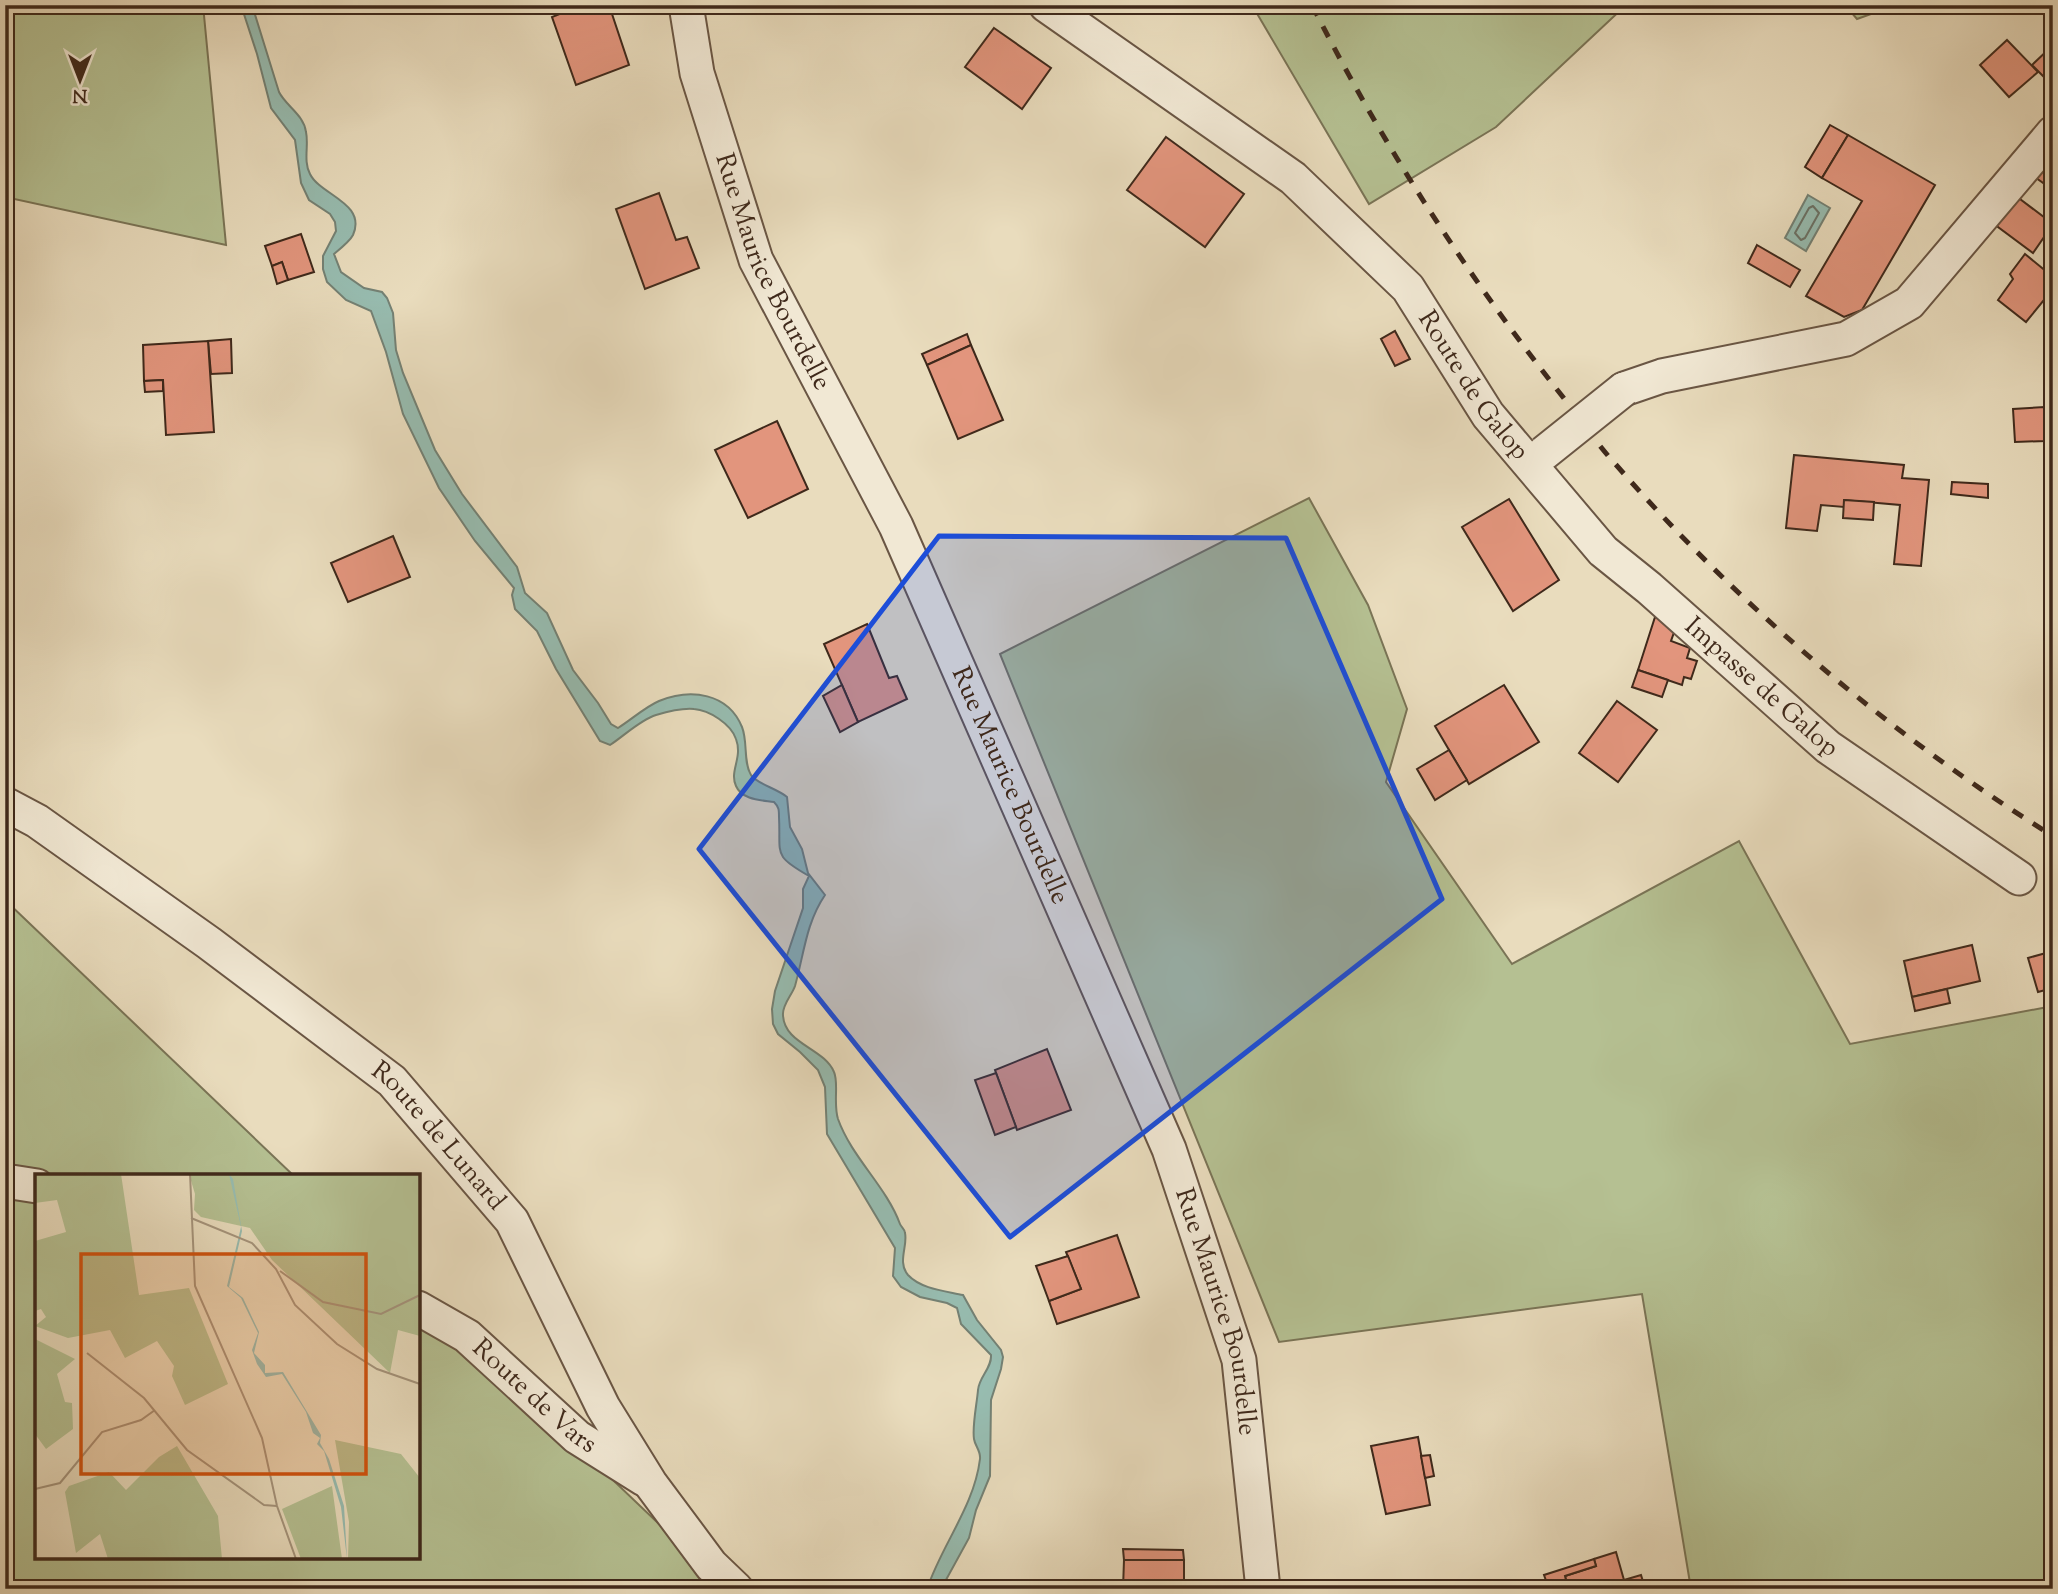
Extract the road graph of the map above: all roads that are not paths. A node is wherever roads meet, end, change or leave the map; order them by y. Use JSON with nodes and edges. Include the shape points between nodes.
{"nodes":[{"id":1,"x":686,"y":5,"type":"edge"},
{"id":2,"x":1046,"y":5,"type":"edge"},
{"id":3,"x":2053,"y":133,"type":"edge"},
{"id":4,"x":1536,"y":459,"type":"junction"},
{"id":5,"x":5,"y":804,"type":"edge"},
{"id":6,"x":2019,"y":878,"type":"dead end"},
{"id":7,"x":5,"y":1181,"type":"edge"},
{"id":8,"x":35,"y":1186,"type":"edge"},
{"id":9,"x":420,"y":1309,"type":"edge"},
{"id":10,"x":650,"y":1483,"type":"junction"},
{"id":11,"x":737,"y":1589,"type":"edge"},
{"id":12,"x":1263,"y":1589,"type":"edge"}],
"edges":[{"from":1,"to":12,"type":"street","name":"Rue Maurice Bourdelle","via":[[696,73],[756,260],[896,526],[1169,1149],[1239,1360]]},
{"from":2,"to":4,"type":"street","name":"Route de Galop","via":[[1293,178],[1408,288],[1488,415]]},
{"from":3,"to":4,"type":"street","name":"Route de Galop","bridge":true,"via":[[1909,303],[1846,339],[1662,376],[1624,389]]},
{"from":4,"to":6,"type":"street","name":"Impasse de Galop","via":[[1603,551],[1828,747]]},
{"from":5,"to":10,"type":"street","name":"Route de Lunard","via":[[37,821],[198,935],[392,1082],[512,1221],[603,1406]]},
{"from":7,"to":8,"type":"street"},
{"from":9,"to":10,"type":"street","name":"Route de Vars","via":[[467,1336],[577,1437]]},
{"from":10,"to":11,"type":"street","name":"Route de Lunard","via":[[711,1565]]}]}
